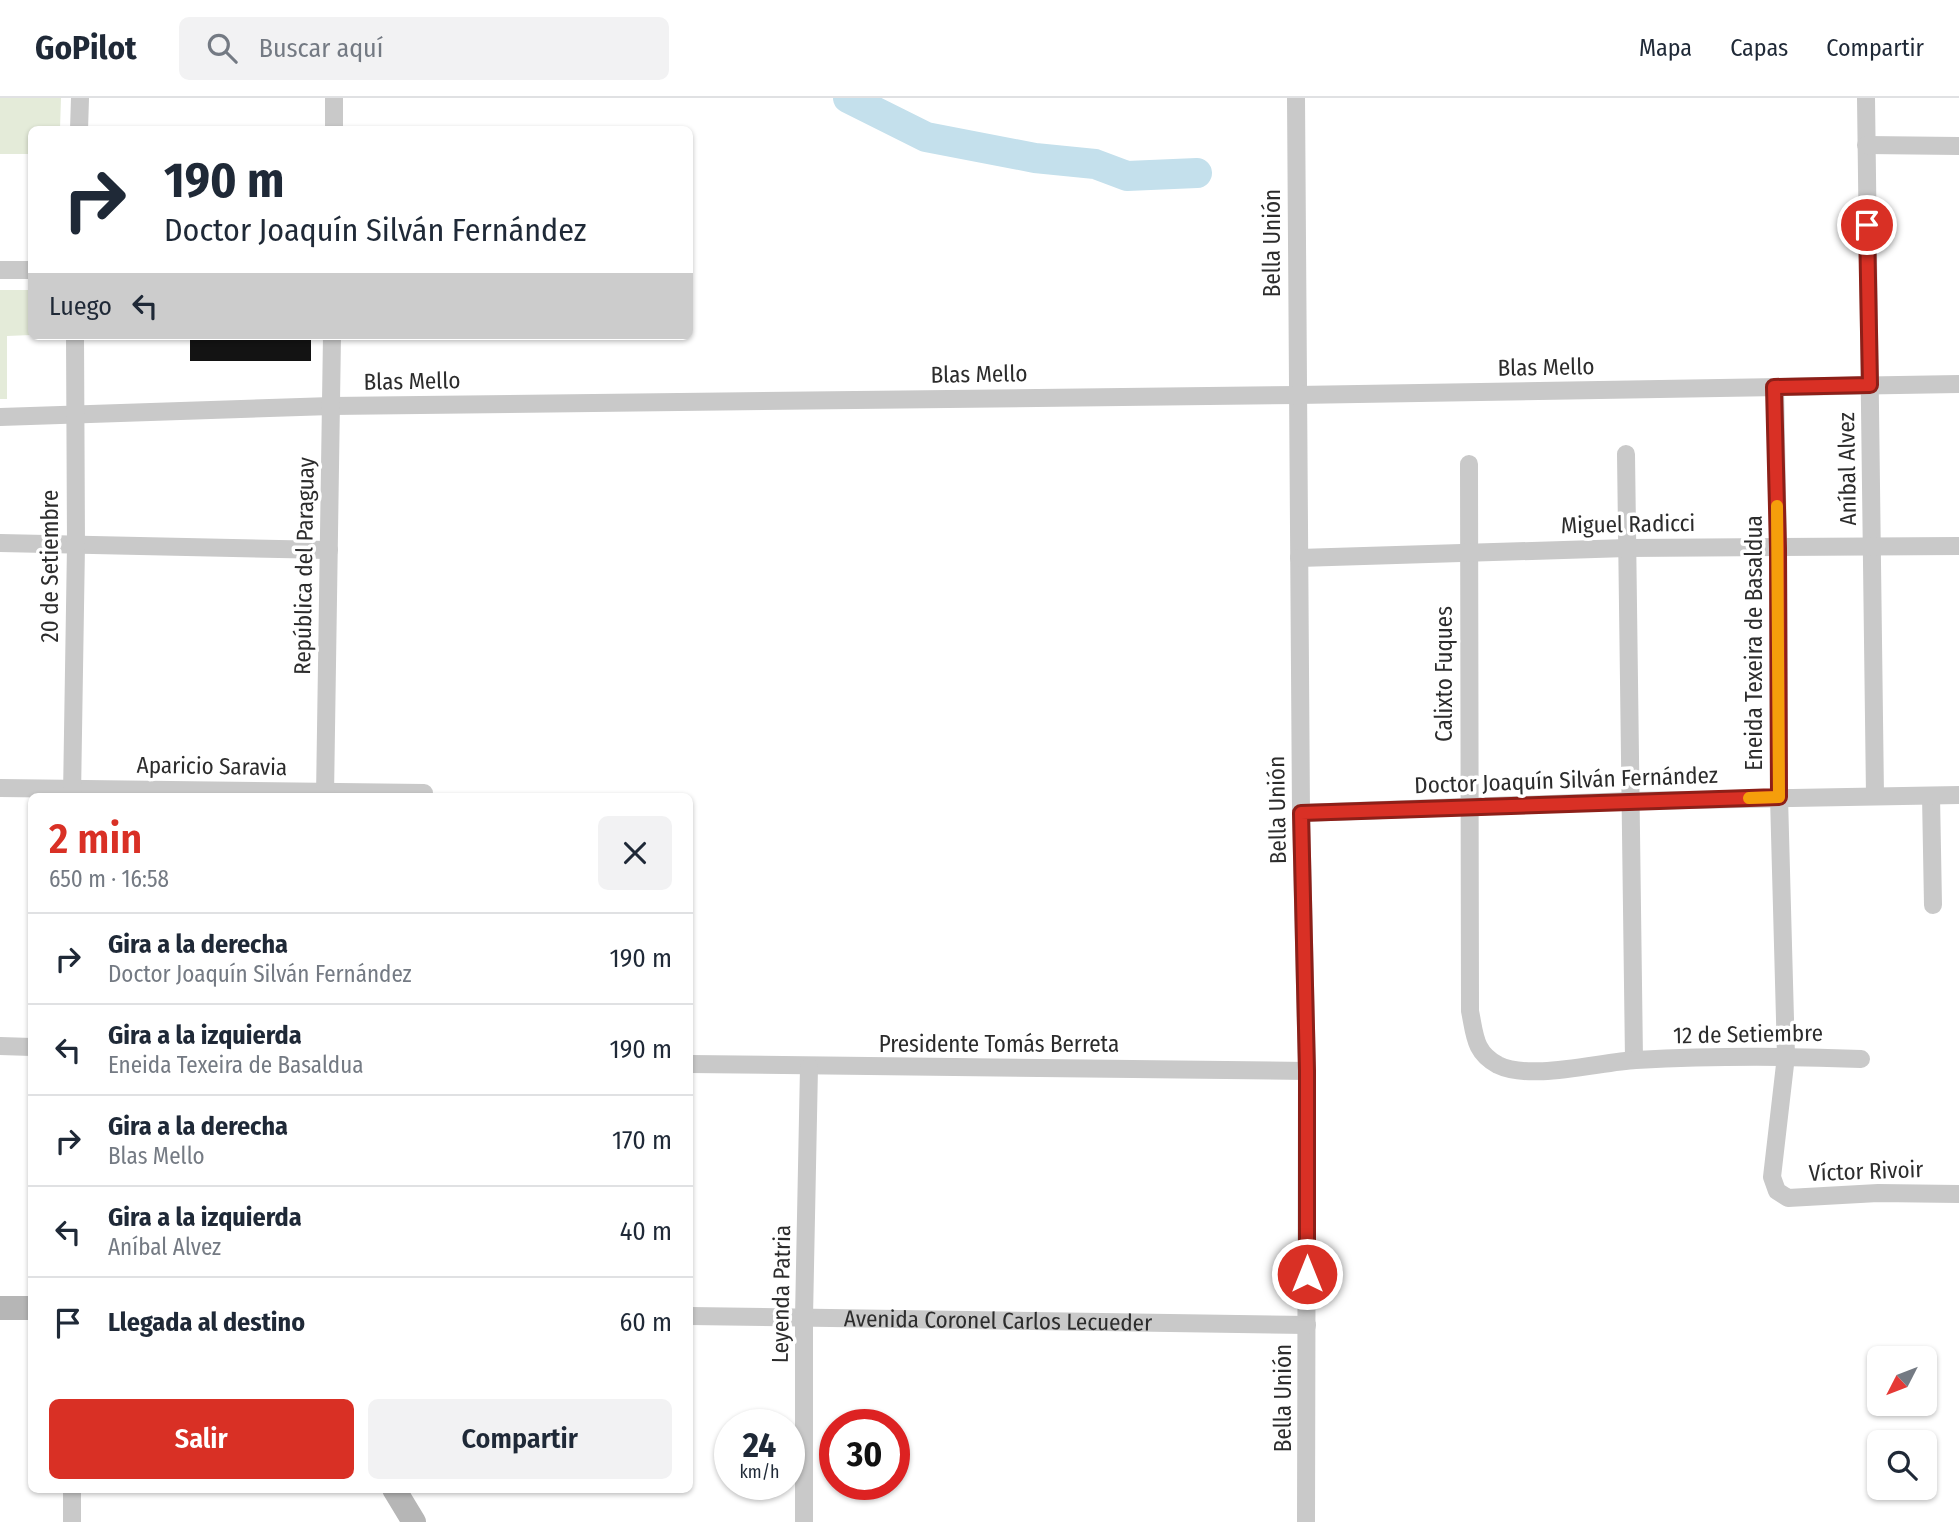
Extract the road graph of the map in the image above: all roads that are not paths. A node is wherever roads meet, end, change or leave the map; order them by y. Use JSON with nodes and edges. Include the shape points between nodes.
{"nodes":[{"id":1,"x":80,"y":98,"type":"edge"},
{"id":2,"x":334,"y":98,"type":"edge"},
{"id":3,"x":1296,"y":98,"type":"edge"},
{"id":4,"x":1866,"y":98,"type":"edge"},
{"id":5,"x":79,"y":126,"type":"edge"},
{"id":6,"x":334,"y":126,"type":"edge"},
{"id":7,"x":1866,"y":145,"type":"junction"},
{"id":8,"x":1959,"y":146,"type":"edge"},
{"id":9,"x":0,"y":270,"type":"edge"},
{"id":10,"x":28,"y":271,"type":"edge"},
{"id":11,"x":75,"y":340,"type":"edge"},
{"id":12,"x":332,"y":340,"type":"edge"},
{"id":13,"x":1959,"y":384,"type":"edge"},
{"id":14,"x":1870,"y":385,"type":"junction"},
{"id":15,"x":1774,"y":387,"type":"junction"},
{"id":16,"x":1297,"y":395,"type":"junction"},
{"id":17,"x":331,"y":406,"type":"junction"},
{"id":18,"x":75,"y":415,"type":"junction"},
{"id":19,"x":0,"y":417,"type":"edge"},
{"id":20,"x":1626,"y":454,"type":"dead end"},
{"id":21,"x":1469,"y":464,"type":"dead end"},
{"id":22,"x":0,"y":543,"type":"edge"},
{"id":23,"x":76,"y":545,"type":"junction"},
{"id":24,"x":1873,"y":546,"type":"junction"},
{"id":25,"x":1959,"y":546,"type":"edge"},
{"id":26,"x":1627,"y":548,"type":"junction"},
{"id":27,"x":1778,"y":548,"type":"junction"},
{"id":28,"x":329,"y":550,"type":"junction"},
{"id":29,"x":1469,"y":552,"type":"junction"},
{"id":30,"x":1299,"y":558,"type":"junction"},
{"id":31,"x":0,"y":788,"type":"edge"},
{"id":32,"x":72,"y":792,"type":"edge"},
{"id":33,"x":199,"y":793,"type":"edge"},
{"id":34,"x":326,"y":793,"type":"edge"},
{"id":35,"x":1959,"y":795,"type":"edge"},
{"id":36,"x":1875,"y":796,"type":"junction"},
{"id":37,"x":1931,"y":796,"type":"junction"},
{"id":38,"x":1779,"y":797,"type":"junction"},
{"id":39,"x":1632,"y":801,"type":"junction"},
{"id":40,"x":1469,"y":808,"type":"junction"},
{"id":41,"x":1301,"y":813,"type":"junction"},
{"id":42,"x":1933,"y":905,"type":"dead end"},
{"id":43,"x":1470,"y":1011,"type":"joint"},
{"id":44,"x":0,"y":1046,"type":"edge"},
{"id":45,"x":28,"y":1047,"type":"edge"},
{"id":46,"x":1786,"y":1056,"type":"junction"},
{"id":47,"x":1861,"y":1059,"type":"dead end"},
{"id":48,"x":1634,"y":1060,"type":"junction"},
{"id":49,"x":693,"y":1064,"type":"edge"},
{"id":50,"x":809,"y":1067,"type":"junction"},
{"id":51,"x":1307,"y":1071,"type":"junction"},
{"id":52,"x":1777,"y":1191,"type":"joint"},
{"id":53,"x":1959,"y":1194,"type":"edge"},
{"id":54,"x":0,"y":1308,"type":"edge"},
{"id":55,"x":28,"y":1308,"type":"edge"},
{"id":56,"x":693,"y":1316,"type":"edge"},
{"id":57,"x":804,"y":1317,"type":"junction"},
{"id":58,"x":1307,"y":1325,"type":"junction"},
{"id":59,"x":72,"y":1493,"type":"edge"},
{"id":60,"x":396,"y":1493,"type":"edge"},
{"id":61,"x":72,"y":1522,"type":"edge"},
{"id":62,"x":414,"y":1522,"type":"edge"},
{"id":63,"x":804,"y":1522,"type":"edge"},
{"id":64,"x":1306,"y":1522,"type":"edge"}],
"edges":[{"from":1,"to":5,"type":"street"},
{"from":2,"to":6,"type":"street"},
{"from":3,"to":16,"type":"street","name":"Bella Unión"},
{"from":4,"to":7,"type":"street","name":"Aníbal Alvez"},
{"from":7,"to":8,"type":"street"},
{"from":7,"to":14,"type":"street","name":"Aníbal Alvez"},
{"from":9,"to":10,"type":"street"},
{"from":11,"to":18,"type":"street","name":"20 de Setiembre"},
{"from":12,"to":17,"type":"street","name":"República del Paraguay"},
{"from":13,"to":14,"type":"street","name":"Blas Mello"},
{"from":14,"to":15,"type":"street","name":"Blas Mello"},
{"from":14,"to":24,"type":"street","name":"Aníbal Alvez"},
{"from":15,"to":16,"type":"street","name":"Blas Mello"},
{"from":15,"to":27,"type":"street","name":"Eneida Texeira de Basaldua"},
{"from":16,"to":17,"type":"street","name":"Blas Mello"},
{"from":16,"to":30,"type":"street","name":"Bella Unión"},
{"from":17,"to":18,"type":"street","name":"Blas Mello"},
{"from":17,"to":28,"type":"street","name":"República del Paraguay"},
{"from":18,"to":19,"type":"street","name":"Blas Mello"},
{"from":18,"to":23,"type":"street","name":"20 de Setiembre"},
{"from":20,"to":26,"type":"street"},
{"from":21,"to":29,"type":"street","name":"Calixto Fuques"},
{"from":22,"to":23,"type":"street"},
{"from":23,"to":28,"type":"street"},
{"from":23,"to":32,"type":"street","name":"20 de Setiembre"},
{"from":24,"to":25,"type":"street","name":"Miguel Radicci"},
{"from":24,"to":27,"type":"street","name":"Miguel Radicci"},
{"from":24,"to":36,"type":"street","name":"Aníbal Alvez"},
{"from":26,"to":27,"type":"street","name":"Miguel Radicci"},
{"from":26,"to":29,"type":"street","name":"Miguel Radicci"},
{"from":26,"to":39,"type":"street"},
{"from":27,"to":38,"type":"street","name":"Eneida Texeira de Basaldua"},
{"from":28,"to":34,"type":"street","name":"República del Paraguay"},
{"from":29,"to":30,"type":"street","name":"Miguel Radicci"},
{"from":29,"to":40,"type":"street","name":"Calixto Fuques"},
{"from":30,"to":41,"type":"street","name":"Bella Unión"},
{"from":31,"to":32,"type":"street","name":"Aparicio Saravia"},
{"from":32,"to":33,"type":"street","name":"Aparicio Saravia"},
{"from":35,"to":37,"type":"street","name":"Doctor Joaquín Silván Fernández"},
{"from":36,"to":37,"type":"street","name":"Doctor Joaquín Silván Fernández"},
{"from":36,"to":38,"type":"street","name":"Doctor Joaquín Silván Fernández"},
{"from":37,"to":42,"type":"street"},
{"from":38,"to":39,"type":"street","name":"Doctor Joaquín Silván Fernández"},
{"from":38,"to":46,"type":"street","name":"Eneida Texeira de Basaldua"},
{"from":39,"to":40,"type":"street","name":"Doctor Joaquín Silván Fernández"},
{"from":39,"to":48,"type":"street"},
{"from":40,"to":41,"type":"street","name":"Doctor Joaquín Silván Fernández"},
{"from":40,"to":43,"type":"street","name":"Calixto Fuques"},
{"from":41,"to":51,"type":"street","name":"Bella Unión"},
{"from":43,"to":48,"type":"street","name":"12 de Setiembre","via":[[1477,1048],[1497,1064],[1517,1071]]},
{"from":44,"to":45,"type":"street"},
{"from":46,"to":47,"type":"street","name":"12 de Setiembre"},
{"from":46,"to":48,"type":"street","name":"12 de Setiembre"},
{"from":46,"to":52,"type":"street","name":"Eneida Texeira de Basaldua","via":[[1772,1177]]},
{"from":49,"to":50,"type":"street","name":"Presidente Tomás Berreta"},
{"from":50,"to":51,"type":"street","name":"Presidente Tomás Berreta"},
{"from":50,"to":57,"type":"street","name":"Leyenda Patria"},
{"from":51,"to":58,"type":"street","name":"Bella Unión"},
{"from":52,"to":53,"type":"street","name":"Víctor Rivoir","via":[[1788,1198]]},
{"from":54,"to":55,"type":"main road"},
{"from":56,"to":57,"type":"street","name":"Avenida Coronel Carlos Lecueder"},
{"from":57,"to":58,"type":"street","name":"Avenida Coronel Carlos Lecueder"},
{"from":57,"to":63,"type":"street","name":"Leyenda Patria"},
{"from":58,"to":64,"type":"street","name":"Bella Unión"},
{"from":59,"to":61,"type":"street"},
{"from":60,"to":62,"type":"main road"}]}
